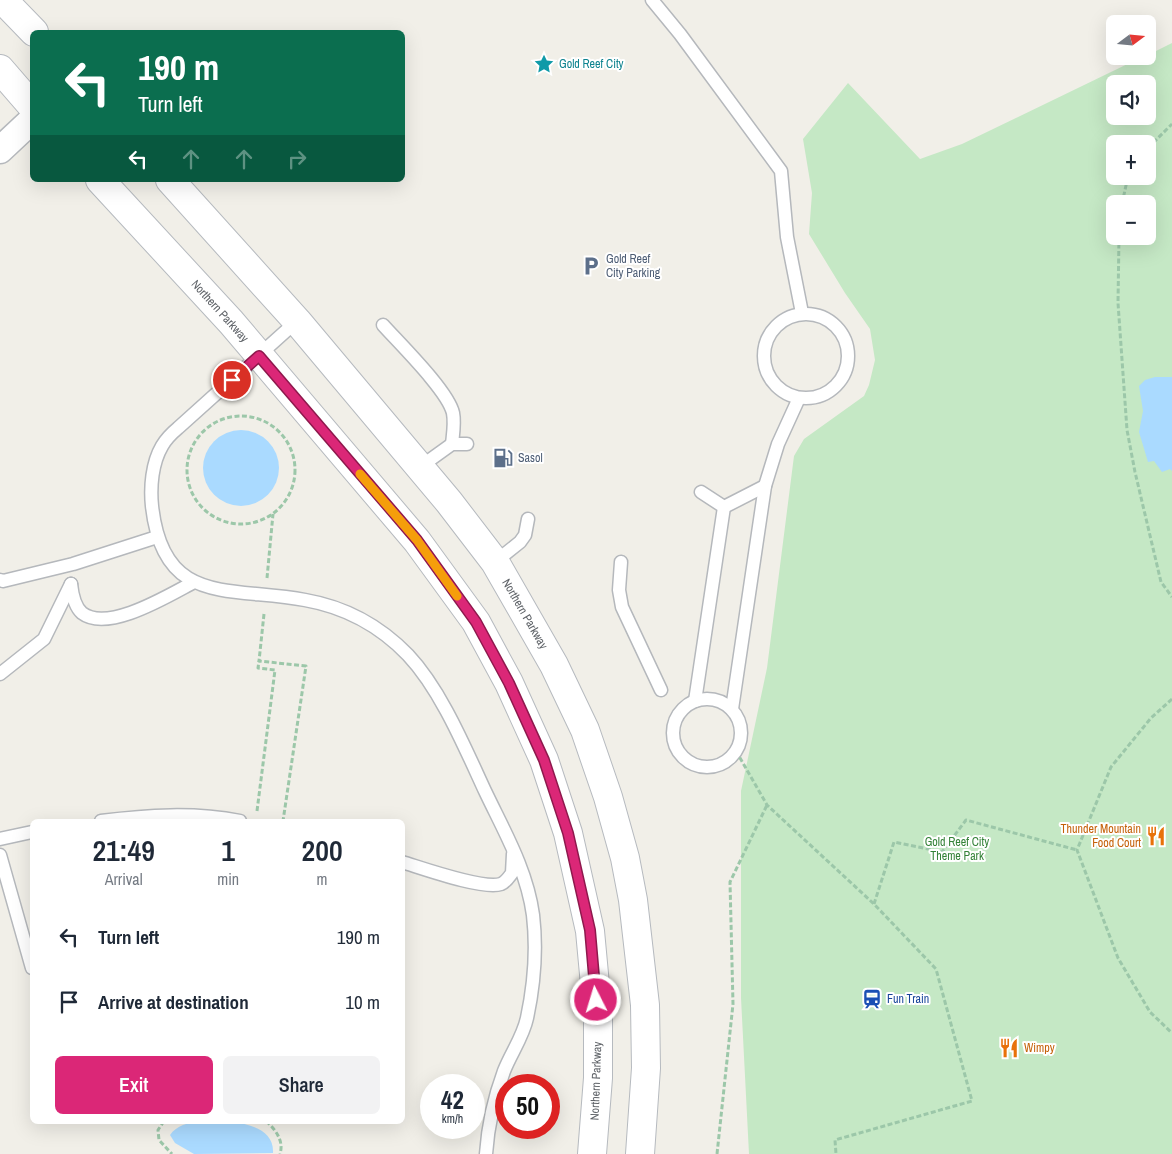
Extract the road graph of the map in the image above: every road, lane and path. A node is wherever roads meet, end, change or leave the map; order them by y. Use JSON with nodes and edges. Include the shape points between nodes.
{"nodes":[{"id":1,"x":3,"y":0,"type":"edge"},
{"id":2,"x":652,"y":0,"type":"edge"},
{"id":3,"x":32,"y":30,"type":"edge"},
{"id":4,"x":0,"y":70,"type":"edge"},
{"id":5,"x":30,"y":104,"type":"edge"},
{"id":6,"x":30,"y":122,"type":"edge"},
{"id":7,"x":1172,"y":124,"type":"edge"},
{"id":8,"x":1156,"y":138,"type":"edge"},
{"id":9,"x":0,"y":150,"type":"edge"},
{"id":10,"x":102,"y":182,"type":"edge"},
{"id":11,"x":172,"y":182,"type":"edge"},
{"id":12,"x":1119,"y":245,"type":"edge"},
{"id":13,"x":802,"y":313,"type":"junction"},
{"id":14,"x":297,"y":321,"type":"junction"},
{"id":15,"x":383,"y":325,"type":"dead end"},
{"id":16,"x":259,"y":356,"type":"junction"},
{"id":17,"x":799,"y":398,"type":"junction"},
{"id":18,"x":452,"y":444,"type":"junction"},
{"id":19,"x":468,"y":444,"type":"dead end"},
{"id":20,"x":295,"y":465,"type":"joint"},
{"id":21,"x":420,"y":467,"type":"junction"},
{"id":22,"x":765,"y":486,"type":"junction"},
{"id":23,"x":701,"y":492,"type":"dead end"},
{"id":24,"x":724,"y":506,"type":"junction"},
{"id":25,"x":528,"y":519,"type":"dead end"},
{"id":26,"x":158,"y":537,"type":"junction"},
{"id":27,"x":495,"y":562,"type":"junction"},
{"id":28,"x":621,"y":562,"type":"dead end"},
{"id":29,"x":0,"y":580,"type":"edge"},
{"id":30,"x":194,"y":582,"type":"junction"},
{"id":31,"x":1172,"y":597,"type":"edge"},
{"id":32,"x":259,"y":661,"type":"dead end"},
{"id":33,"x":306,"y":666,"type":"dead end"},
{"id":34,"x":0,"y":674,"type":"edge"},
{"id":35,"x":661,"y":690,"type":"dead end"},
{"id":36,"x":1172,"y":699,"type":"edge"},
{"id":37,"x":695,"y":701,"type":"junction"},
{"id":38,"x":732,"y":709,"type":"junction"},
{"id":39,"x":736,"y":752,"type":"junction"},
{"id":40,"x":767,"y":804,"type":"junction"},
{"id":41,"x":257,"y":812,"type":"dead end"},
{"id":42,"x":135,"y":819,"type":"edge"},
{"id":43,"x":226,"y":819,"type":"edge"},
{"id":44,"x":283,"y":819,"type":"edge"},
{"id":45,"x":30,"y":832,"type":"edge"},
{"id":46,"x":0,"y":839,"type":"edge"},
{"id":47,"x":511,"y":846,"type":"junction"},
{"id":48,"x":1077,"y":850,"type":"junction"},
{"id":49,"x":0,"y":855,"type":"edge"},
{"id":50,"x":405,"y":863,"type":"edge"},
{"id":51,"x":874,"y":904,"type":"junction"},
{"id":52,"x":30,"y":961,"type":"edge"},
{"id":53,"x":1172,"y":1033,"type":"edge"},
{"id":54,"x":162,"y":1124,"type":"edge"},
{"id":55,"x":269,"y":1124,"type":"edge"},
{"id":56,"x":172,"y":1154,"type":"edge"},
{"id":57,"x":280,"y":1154,"type":"edge"},
{"id":58,"x":486,"y":1154,"type":"edge"},
{"id":59,"x":592,"y":1154,"type":"edge"},
{"id":60,"x":640,"y":1154,"type":"edge"},
{"id":61,"x":717,"y":1154,"type":"edge"},
{"id":62,"x":836,"y":1154,"type":"edge"}],
"edges":[{"from":1,"to":3,"type":"main road"},
{"from":2,"to":13,"type":"lane","via":[[780,171],[787,237]]},
{"from":4,"to":5,"type":"main road"},
{"from":6,"to":9,"type":"street"},
{"from":7,"to":8,"type":"path"},
{"from":10,"to":16,"type":"main road","name":"Northern Parkway"},
{"from":11,"to":14,"type":"main road","name":"Northern Parkway"},
{"from":12,"to":31,"type":"path","via":[[1118,303],[1127,430],[1161,582]]},
{"from":13,"to":17,"type":"lane","via":[[776,325],[764,349],[768,375],[776,386]]},
{"from":13,"to":17,"type":"lane","via":[[829,320],[840,330],[849,357],[839,384],[821,396]]},
{"from":14,"to":16,"type":"lane"},
{"from":14,"to":21,"type":"main road","name":"Northern Parkway"},
{"from":15,"to":18,"type":"lane","via":[[450,405],[453,414]]},
{"from":16,"to":26,"type":"lane","via":[[162,445],[152,488]]},
{"from":16,"to":59,"type":"main road","name":"Northern Parkway","via":[[417,540],[476,622],[509,683],[544,760],[568,833],[590,930],[598,1017],[598,1078]]},
{"from":17,"to":22,"type":"lane","via":[[778,444]]},
{"from":18,"to":19,"type":"lane"},
{"from":18,"to":21,"type":"lane"},
{"from":20,"to":20,"type":"path","via":[[294,483],[286,500],[273,514],[258,522],[241,525],[224,522],[197,502],[189,486],[187,469],[190,452],[210,425],[227,417],[246,416],[264,421],[279,432],[290,447]]},
{"from":21,"to":27,"type":"main road","name":"Northern Parkway"},
{"from":22,"to":24,"type":"lane"},
{"from":22,"to":38,"type":"lane"},
{"from":23,"to":24,"type":"lane"},
{"from":24,"to":37,"type":"lane"},
{"from":25,"to":27,"type":"lane","via":[[520,542]]},
{"from":26,"to":29,"type":"lane","via":[[73,564]]},
{"from":26,"to":30,"type":"lane","via":[[174,568]]},
{"from":27,"to":60,"type":"main road","name":"Northern Parkway","via":[[554,666],[585,730],[624,858],[634,900],[645,1005],[646,1068]]},
{"from":28,"to":35,"type":"lane","via":[[622,607]]},
{"from":30,"to":34,"type":"lane","via":[[129,614],[96,618],[82,612],[74,600],[70,584],[44,639]]},
{"from":30,"to":47,"type":"lane","via":[[224,591],[305,600],[339,609],[364,620],[397,645],[417,665],[439,698]]},
{"from":32,"to":41,"type":"path","via":[[258,668],[275,670]]},
{"from":33,"to":44,"type":"path"},
{"from":36,"to":48,"type":"path","via":[[1151,718],[1111,767]]},
{"from":37,"to":38,"type":"lane","via":[[713,699]]},
{"from":37,"to":39,"type":"lane","via":[[682,710],[676,720],[674,742],[679,752],[697,766],[708,767],[719,766]]},
{"from":38,"to":39,"type":"lane","via":[[742,730]]},
{"from":39,"to":40,"type":"path"},
{"from":40,"to":51,"type":"path"},
{"from":40,"to":61,"type":"path","via":[[730,882],[733,1004]]},
{"from":42,"to":43,"type":"lane","via":[[204,816]]},
{"from":45,"to":46,"type":"lane"},
{"from":47,"to":50,"type":"lane","via":[[512,873],[501,884],[469,881]]},
{"from":47,"to":58,"type":"lane","via":[[524,875],[533,914],[536,954],[526,1020],[496,1096],[488,1124]]},
{"from":48,"to":51,"type":"path","via":[[966,820],[942,852],[894,842]]},
{"from":48,"to":53,"type":"path","via":[[1118,958],[1150,1012]]},
{"from":49,"to":52,"type":"lane"},
{"from":51,"to":62,"type":"path","via":[[936,969],[972,1101],[835,1140]]},
{"from":54,"to":56,"type":"path","via":[[158,1140]]},
{"from":55,"to":57,"type":"path","via":[[279,1136]]}]}
